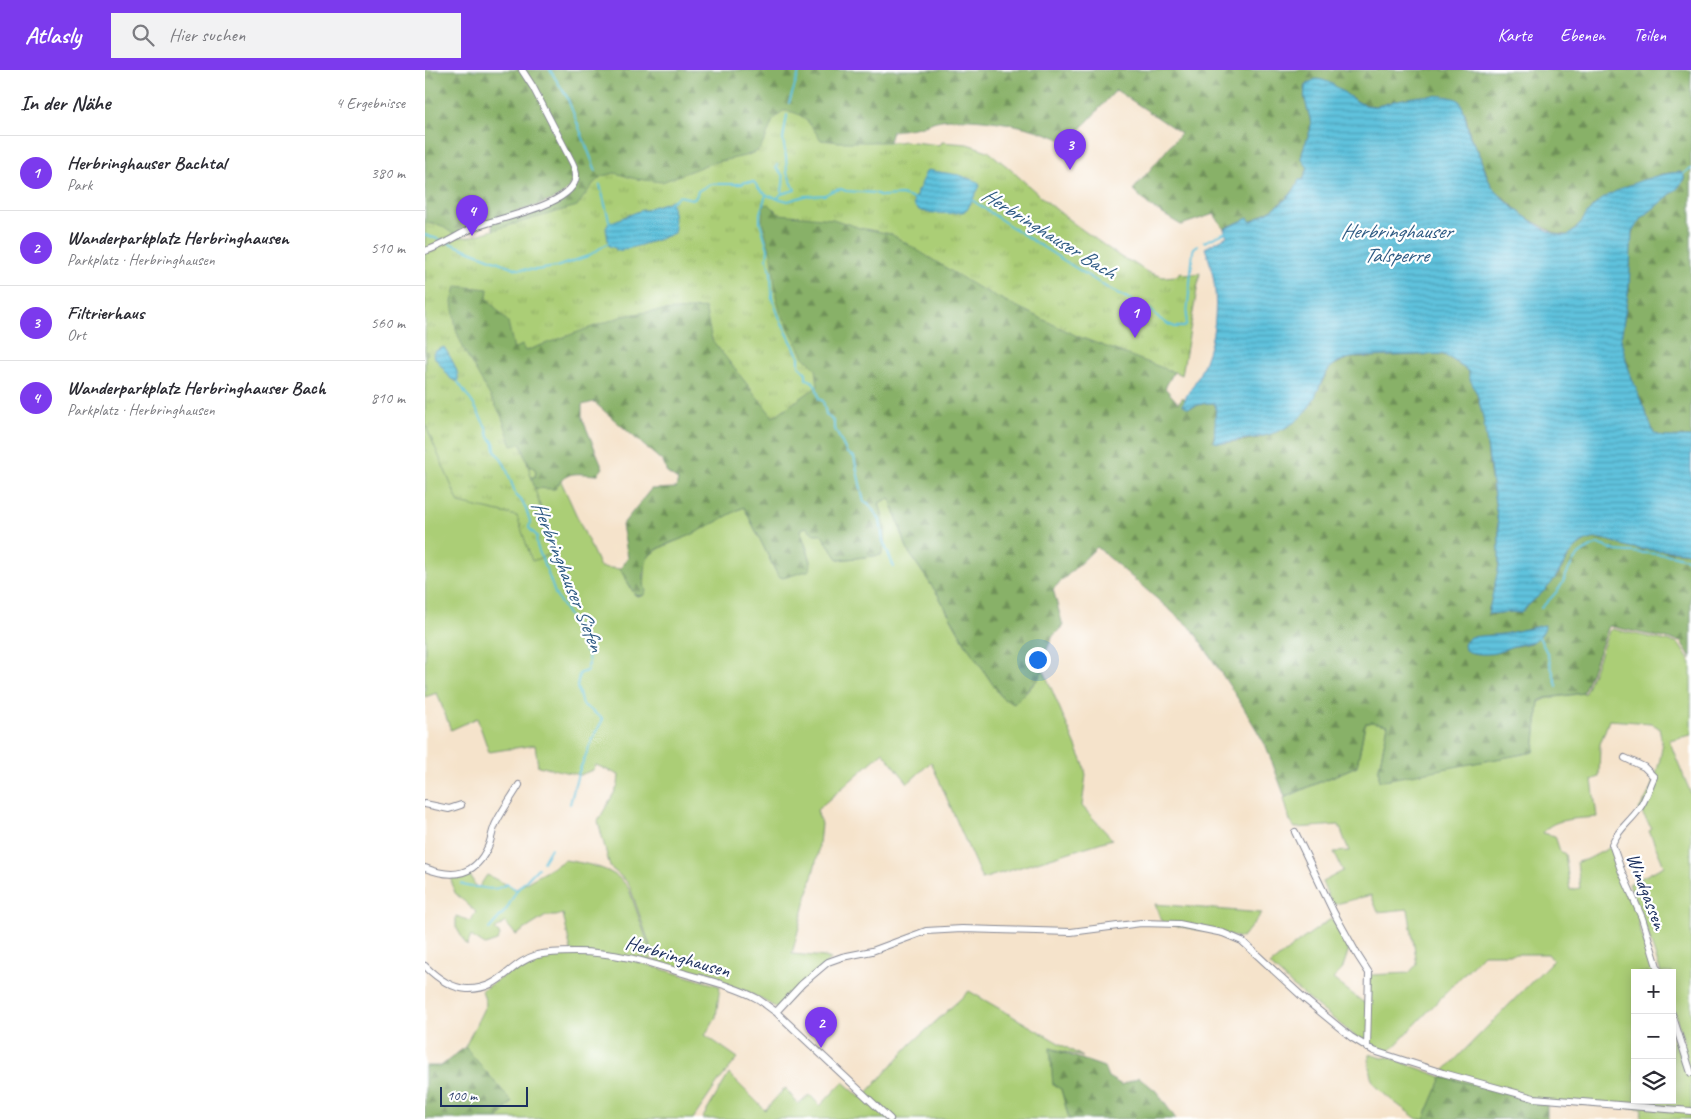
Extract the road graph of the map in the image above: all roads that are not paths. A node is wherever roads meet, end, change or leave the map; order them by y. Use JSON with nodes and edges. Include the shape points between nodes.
{"nodes":[{"id":1,"x":522,"y":70,"type":"edge"},
{"id":2,"x":425,"y":250,"type":"edge"},
{"id":3,"x":1625,"y":758,"type":"dead end"},
{"id":4,"x":519,"y":785,"type":"dead end"},
{"id":5,"x":425,"y":804,"type":"edge"},
{"id":6,"x":461,"y":805,"type":"dead end"},
{"id":7,"x":1295,"y":832,"type":"dead end"},
{"id":8,"x":425,"y":868,"type":"edge"},
{"id":9,"x":425,"y":966,"type":"edge"},
{"id":10,"x":1658,"y":969,"type":"edge"},
{"id":11,"x":777,"y":1012,"type":"junction"},
{"id":12,"x":1676,"y":1026,"type":"edge"},
{"id":13,"x":1367,"y":1048,"type":"junction"},
{"id":14,"x":1691,"y":1073,"type":"edge"},
{"id":15,"x":1691,"y":1111,"type":"edge"},
{"id":16,"x":890,"y":1119,"type":"edge"}],
"edges":[{"from":1,"to":2,"type":"street","via":[[575,170],[575,182],[568,191],[550,202],[474,227]]},
{"from":3,"to":10,"type":"street","name":"Windgassen","via":[[1654,776],[1638,811],[1624,824],[1612,844],[1642,918]]},
{"from":4,"to":8,"type":"street","via":[[496,822],[488,847],[473,869],[442,874]]},
{"from":5,"to":6,"type":"street","via":[[449,809]]},
{"from":7,"to":13,"type":"street","via":[[1334,913],[1369,972]]},
{"from":9,"to":11,"type":"street","name":"Herbringhausen","via":[[452,985],[466,989],[482,988],[494,984],[523,962],[537,956],[560,952],[608,953],[643,960],[734,988]]},
{"from":11,"to":13,"type":"street","via":[[828,962],[872,951],[920,933],[955,929],[1071,932],[1159,922],[1203,928],[1242,941],[1307,1001]]},
{"from":11,"to":16,"type":"street","name":"Herbringhausen"},
{"from":12,"to":14,"type":"street"},
{"from":13,"to":15,"type":"street","via":[[1534,1098]]}]}
